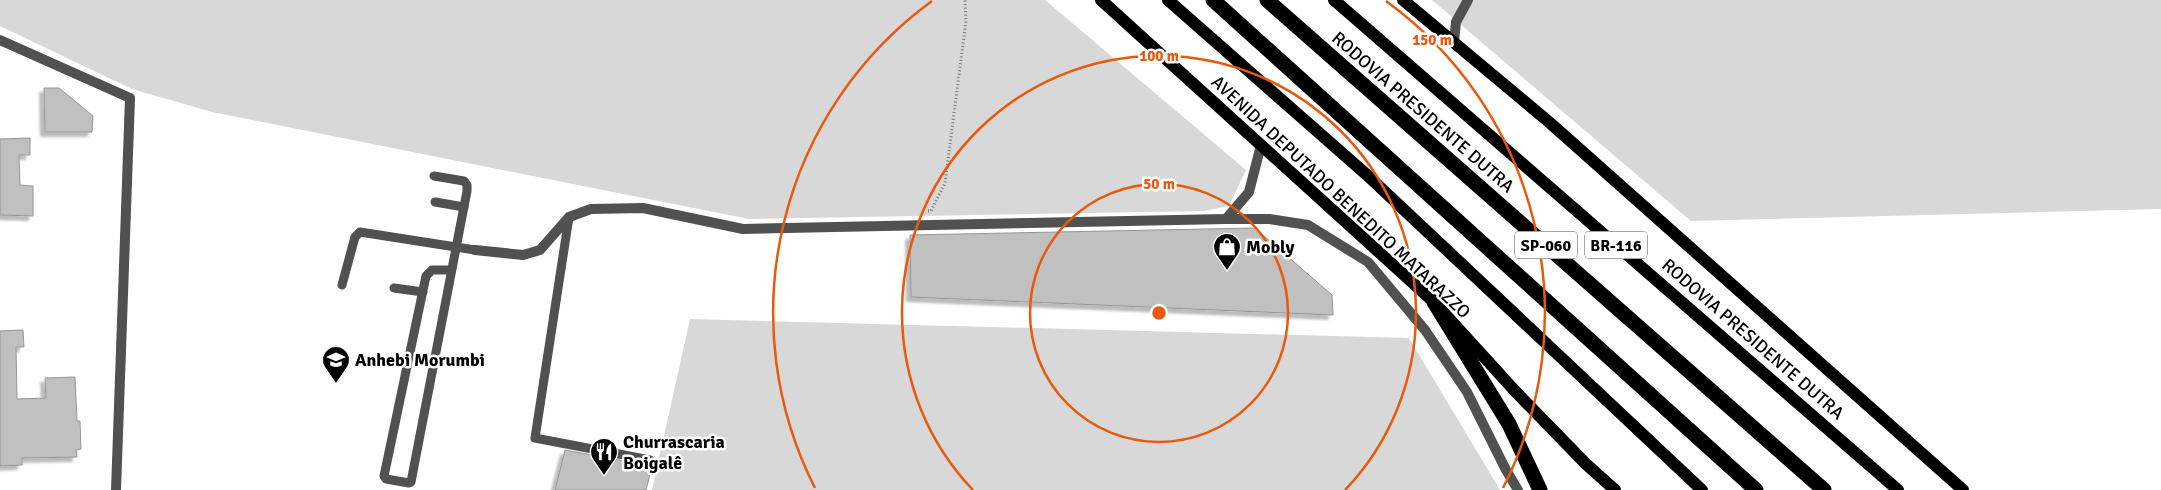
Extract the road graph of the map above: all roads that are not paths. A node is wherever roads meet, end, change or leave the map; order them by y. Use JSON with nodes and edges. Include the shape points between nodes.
{"nodes":[{"id":1,"x":1101,"y":0,"type":"edge"},
{"id":2,"x":1168,"y":0,"type":"edge"},
{"id":3,"x":1213,"y":0,"type":"edge"},
{"id":4,"x":1268,"y":0,"type":"edge"},
{"id":5,"x":1334,"y":0,"type":"edge"},
{"id":6,"x":1403,"y":0,"type":"edge"},
{"id":7,"x":1468,"y":0,"type":"edge"},
{"id":8,"x":0,"y":40,"type":"edge"},
{"id":9,"x":1454,"y":42,"type":"junction"},
{"id":10,"x":1261,"y":145,"type":"junction"},
{"id":11,"x":434,"y":176,"type":"dead end"},
{"id":12,"x":435,"y":202,"type":"dead end"},
{"id":13,"x":464,"y":207,"type":"junction"},
{"id":14,"x":569,"y":217,"type":"junction"},
{"id":15,"x":1226,"y":219,"type":"junction"},
{"id":16,"x":456,"y":246,"type":"junction"},
{"id":17,"x":475,"y":250,"type":"joint"},
{"id":18,"x":450,"y":270,"type":"junction"},
{"id":19,"x":342,"y":285,"type":"dead end"},
{"id":20,"x":394,"y":288,"type":"dead end"},
{"id":21,"x":423,"y":292,"type":"junction"},
{"id":22,"x":1434,"y":302,"type":"junction"},
{"id":23,"x":650,"y":460,"type":"dead end"},
{"id":24,"x":116,"y":490,"type":"edge"},
{"id":25,"x":1518,"y":490,"type":"edge"},
{"id":26,"x":1540,"y":490,"type":"edge"},
{"id":27,"x":1615,"y":490,"type":"edge"},
{"id":28,"x":1702,"y":490,"type":"edge"},
{"id":29,"x":1756,"y":490,"type":"edge"},
{"id":30,"x":1824,"y":490,"type":"edge"},
{"id":31,"x":1898,"y":490,"type":"edge"},
{"id":32,"x":1964,"y":490,"type":"edge"}],
"edges":[{"from":1,"to":10,"type":"main road","name":"AVENIDA DEPUTADO BENEDITO MATARAZZO"},
{"from":2,"to":28,"type":"main road","via":[[1366,175]]},
{"from":3,"to":29,"type":"highway","number":"SP-060"},
{"from":4,"to":30,"type":"highway","name":"RODOVIA PRESIDENTE DUTRA","number":"SP-060"},
{"from":5,"to":31,"type":"main road","name":"RODOVIA PRESIDENTE DUTRA","number":"BR-116"},
{"from":6,"to":9,"type":"main road"},
{"from":7,"to":9,"type":"street","via":[[1456,22]]},
{"from":8,"to":24,"type":"street","via":[[130,98]]},
{"from":9,"to":32,"type":"main road","via":[[1549,122]]},
{"from":10,"to":15,"type":"street","via":[[1249,192]]},
{"from":10,"to":22,"type":"main road","name":"AVENIDA DEPUTADO BENEDITO MATARAZZO"},
{"from":11,"to":13,"type":"lane","via":[[464,181],[467,185]]},
{"from":12,"to":13,"type":"lane"},
{"from":13,"to":16,"type":"lane"},
{"from":14,"to":15,"type":"street","via":[[591,208],[643,208],[743,229]]},
{"from":14,"to":17,"type":"street","via":[[540,250],[523,255]]},
{"from":14,"to":23,"type":"lane","via":[[535,438]]},
{"from":15,"to":25,"type":"street","via":[[1269,219],[1308,225],[1368,262],[1425,330],[1467,392]]},
{"from":16,"to":17,"type":"lane"},
{"from":16,"to":18,"type":"lane"},
{"from":16,"to":19,"type":"lane","via":[[360,232],[355,237]]},
{"from":18,"to":21,"type":"lane","via":[[432,270],[426,276]]},
{"from":18,"to":21,"type":"lane","via":[[409,483],[384,476]]},
{"from":20,"to":21,"type":"lane"},
{"from":22,"to":26,"type":"highway","via":[[1509,424]]},
{"from":22,"to":27,"type":"main road","name":"AVENIDA DEPUTADO BENEDITO MATARAZZO","via":[[1515,391]]}]}
